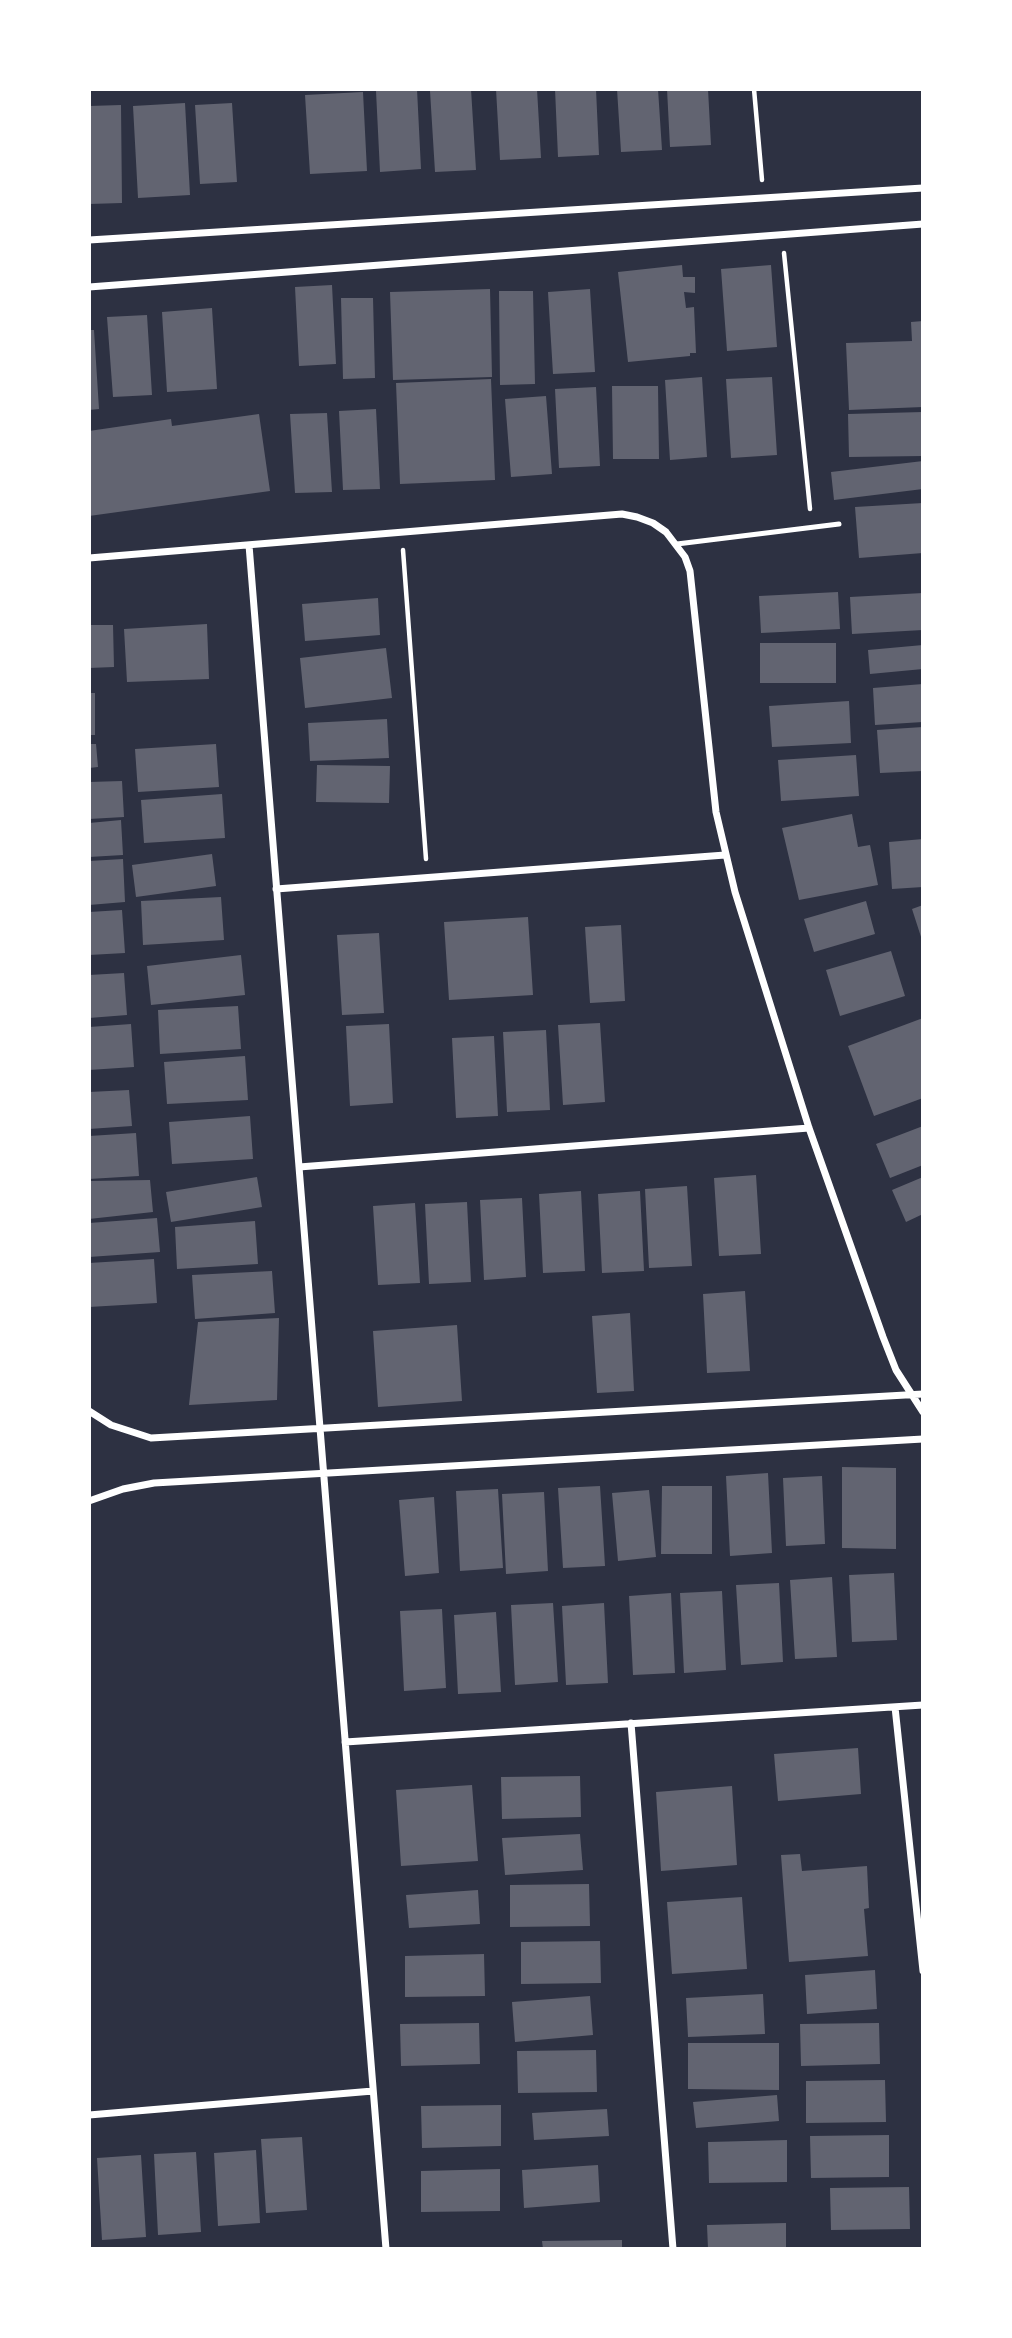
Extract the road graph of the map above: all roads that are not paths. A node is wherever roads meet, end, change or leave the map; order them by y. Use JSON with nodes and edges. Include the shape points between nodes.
{"nodes":[{"id":1,"x":923,"y":188,"type":"edge"},
{"id":2,"x":923,"y":224,"type":"edge"},
{"id":3,"x":89,"y":240,"type":"edge"},
{"id":4,"x":89,"y":287,"type":"edge"},
{"id":5,"x":839,"y":524,"type":"dead end"},
{"id":6,"x":677,"y":544,"type":"junction"},
{"id":7,"x":249,"y":545,"type":"junction"},
{"id":8,"x":89,"y":558,"type":"edge"},
{"id":9,"x":725,"y":855,"type":"junction"},
{"id":10,"x":276,"y":889,"type":"junction"},
{"id":11,"x":809,"y":1128,"type":"junction"},
{"id":12,"x":299,"y":1167,"type":"junction"},
{"id":13,"x":912,"y":1394,"type":"junction"},
{"id":14,"x":923,"y":1394,"type":"edge"},
{"id":15,"x":89,"y":1411,"type":"edge"},
{"id":16,"x":923,"y":1412,"type":"edge"},
{"id":17,"x":320,"y":1429,"type":"junction"},
{"id":18,"x":923,"y":1439,"type":"edge"},
{"id":19,"x":323,"y":1474,"type":"junction"},
{"id":20,"x":89,"y":1501,"type":"edge"},
{"id":21,"x":923,"y":1705,"type":"edge"},
{"id":22,"x":895,"y":1707,"type":"junction"},
{"id":23,"x":631,"y":1723,"type":"junction"},
{"id":24,"x":345,"y":1742,"type":"junction"},
{"id":25,"x":923,"y":1971,"type":"edge"},
{"id":26,"x":373,"y":2091,"type":"junction"},
{"id":27,"x":89,"y":2115,"type":"edge"},
{"id":28,"x":386,"y":2249,"type":"edge"},
{"id":29,"x":673,"y":2249,"type":"edge"}],
"edges":[{"from":1,"to":3,"type":"street"},
{"from":2,"to":4,"type":"street"},
{"from":5,"to":6,"type":"lane"},
{"from":6,"to":7,"type":"street","via":[[653,523],[622,514]]},
{"from":6,"to":9,"type":"street","via":[[690,571],[716,812]]},
{"from":7,"to":8,"type":"street"},
{"from":7,"to":10,"type":"street"},
{"from":9,"to":10,"type":"street"},
{"from":9,"to":11,"type":"street"},
{"from":10,"to":12,"type":"street"},
{"from":11,"to":12,"type":"street"},
{"from":11,"to":13,"type":"street","via":[[883,1337]]},
{"from":12,"to":17,"type":"street"},
{"from":13,"to":14,"type":"street"},
{"from":13,"to":16,"type":"street"},
{"from":13,"to":17,"type":"street"},
{"from":15,"to":17,"type":"street","via":[[111,1425],[151,1438]]},
{"from":17,"to":19,"type":"street"},
{"from":18,"to":19,"type":"street"},
{"from":19,"to":20,"type":"street","via":[[154,1483]]},
{"from":19,"to":24,"type":"street"},
{"from":21,"to":22,"type":"street"},
{"from":22,"to":23,"type":"street"},
{"from":22,"to":25,"type":"street"},
{"from":23,"to":24,"type":"street"},
{"from":23,"to":29,"type":"street"},
{"from":24,"to":26,"type":"street"},
{"from":26,"to":27,"type":"street"},
{"from":26,"to":28,"type":"street"}]}
